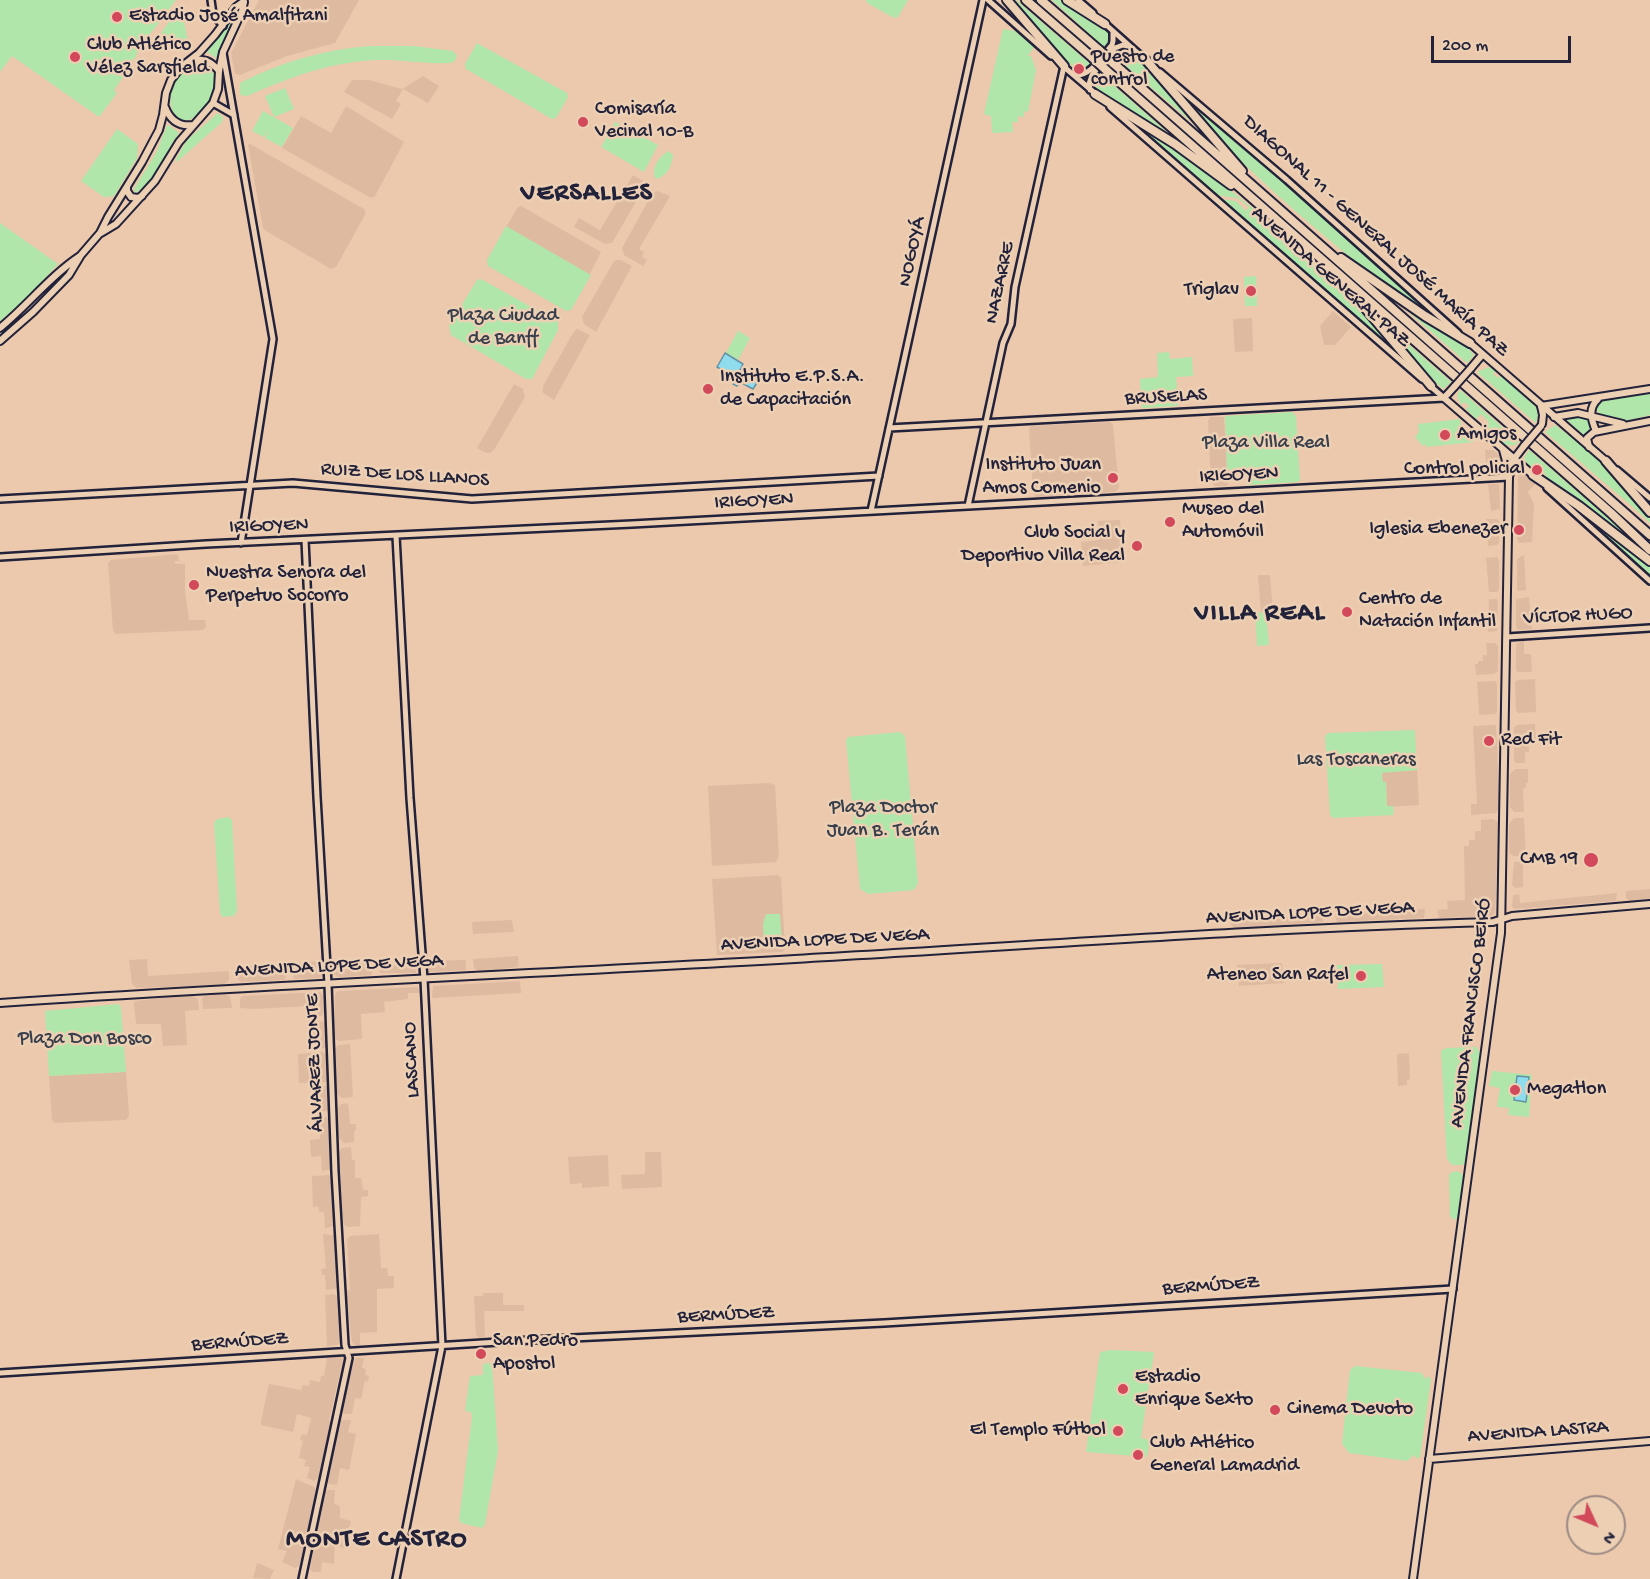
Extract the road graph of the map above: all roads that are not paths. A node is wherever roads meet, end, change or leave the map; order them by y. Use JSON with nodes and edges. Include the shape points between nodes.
{"nodes":[{"id":1,"x":211,"y":0,"type":"edge"},
{"id":2,"x":983,"y":0,"type":"edge"},
{"id":3,"x":988,"y":0,"type":"edge"},
{"id":4,"x":1006,"y":0,"type":"edge"},
{"id":5,"x":1026,"y":0,"type":"edge"},
{"id":6,"x":1041,"y":0,"type":"edge"},
{"id":7,"x":1067,"y":0,"type":"edge"},
{"id":8,"x":1078,"y":0,"type":"edge"},
{"id":9,"x":244,"y":1,"type":"edge"},
{"id":10,"x":1105,"y":24,"type":"junction"},
{"id":11,"x":223,"y":26,"type":"junction"},
{"id":12,"x":1113,"y":31,"type":"junction"},
{"id":13,"x":1130,"y":46,"type":"junction"},
{"id":14,"x":223,"y":52,"type":"junction"},
{"id":15,"x":190,"y":60,"type":"junction"},
{"id":16,"x":1147,"y":61,"type":"junction"},
{"id":17,"x":1064,"y":66,"type":"junction"},
{"id":18,"x":219,"y":71,"type":"junction"},
{"id":19,"x":1074,"y":75,"type":"junction"},
{"id":20,"x":1093,"y":92,"type":"junction"},
{"id":21,"x":213,"y":103,"type":"junction"},
{"id":22,"x":165,"y":106,"type":"junction"},
{"id":23,"x":234,"y":115,"type":"junction"},
{"id":24,"x":194,"y":125,"type":"junction"},
{"id":25,"x":128,"y":184,"type":"junction"},
{"id":26,"x":142,"y":196,"type":"junction"},
{"id":27,"x":1271,"y":201,"type":"junction"},
{"id":28,"x":1262,"y":207,"type":"junction"},
{"id":29,"x":100,"y":233,"type":"junction"},
{"id":30,"x":1316,"y":241,"type":"junction"},
{"id":31,"x":1308,"y":248,"type":"junction"},
{"id":32,"x":81,"y":255,"type":"junction"},
{"id":33,"x":0,"y":328,"type":"edge"},
{"id":34,"x":0,"y":341,"type":"edge"},
{"id":35,"x":1470,"y":344,"type":"junction"},
{"id":36,"x":1482,"y":355,"type":"junction"},
{"id":37,"x":1431,"y":386,"type":"junction"},
{"id":38,"x":1650,"y":389,"type":"edge"},
{"id":39,"x":1444,"y":398,"type":"junction"},
{"id":40,"x":1600,"y":398,"type":"junction"},
{"id":41,"x":1541,"y":406,"type":"junction"},
{"id":42,"x":1591,"y":416,"type":"junction"},
{"id":43,"x":1554,"y":417,"type":"junction"},
{"id":44,"x":1650,"y":421,"type":"edge"},
{"id":45,"x":987,"y":422,"type":"junction"},
{"id":46,"x":1541,"y":425,"type":"junction"},
{"id":47,"x":1626,"y":425,"type":"junction"},
{"id":48,"x":890,"y":428,"type":"junction"},
{"id":49,"x":1596,"y":431,"type":"junction"},
{"id":50,"x":1522,"y":447,"type":"junction"},
{"id":51,"x":1589,"y":447,"type":"junction"},
{"id":52,"x":1502,"y":449,"type":"junction"},
{"id":53,"x":1514,"y":459,"type":"junction"},
{"id":54,"x":1606,"y":461,"type":"junction"},
{"id":55,"x":1533,"y":475,"type":"junction"},
{"id":56,"x":879,"y":476,"type":"junction"},
{"id":57,"x":1509,"y":477,"type":"junction"},
{"id":58,"x":249,"y":485,"type":"junction"},
{"id":59,"x":1650,"y":498,"type":"edge"},
{"id":60,"x":0,"y":499,"type":"edge"},
{"id":61,"x":968,"y":506,"type":"junction"},
{"id":62,"x":872,"y":511,"type":"junction"},
{"id":63,"x":1650,"y":512,"type":"edge"},
{"id":64,"x":1650,"y":535,"type":"edge"},
{"id":65,"x":396,"y":536,"type":"junction"},
{"id":66,"x":306,"y":540,"type":"junction"},
{"id":67,"x":241,"y":543,"type":"junction"},
{"id":68,"x":1650,"y":550,"type":"edge"},
{"id":69,"x":0,"y":557,"type":"edge"},
{"id":70,"x":1650,"y":561,"type":"edge"},
{"id":71,"x":1650,"y":581,"type":"edge"},
{"id":72,"x":1650,"y":628,"type":"edge"},
{"id":73,"x":1507,"y":637,"type":"junction"},
{"id":74,"x":1650,"y":904,"type":"edge"},
{"id":75,"x":1503,"y":919,"type":"junction"},
{"id":76,"x":424,"y":979,"type":"junction"},
{"id":77,"x":328,"y":984,"type":"junction"},
{"id":78,"x":0,"y":1003,"type":"edge"},
{"id":79,"x":1453,"y":1289,"type":"junction"},
{"id":80,"x":442,"y":1346,"type":"junction"},
{"id":81,"x":347,"y":1352,"type":"junction"},
{"id":82,"x":0,"y":1373,"type":"edge"},
{"id":83,"x":1650,"y":1441,"type":"edge"},
{"id":84,"x":1429,"y":1459,"type":"junction"},
{"id":85,"x":302,"y":1579,"type":"edge"},
{"id":86,"x":396,"y":1579,"type":"edge"},
{"id":87,"x":1413,"y":1579,"type":"edge"}],
"edges":[{"from":1,"to":11,"type":"street","via":[[213,14]]},
{"from":2,"to":48,"type":"street","name":"NOGOYÁ"},
{"from":3,"to":17,"type":"street","name":"AVENIDA GENERAL PAZ"},
{"from":4,"to":17,"type":"highway"},
{"from":5,"to":28,"type":"highway","name":"AVENIDA GENERAL PAZ","bridge":true},
{"from":6,"to":27,"type":"highway","name":"AVENIDA GENERAL PAZ","bridge":true},
{"from":7,"to":10,"type":"highway"},
{"from":8,"to":10,"type":"street","name":"DIAGONAL 11 - GENERAL JOSÉ MARÍA PAZ"},
{"from":9,"to":11,"type":"main road"},
{"from":9,"to":14,"type":"main road"},
{"from":10,"to":12,"type":"street","name":"DIAGONAL 11 - GENERAL JOSÉ MARÍA PAZ"},
{"from":11,"to":15,"type":"main road"},
{"from":12,"to":13,"type":"street","name":"DIAGONAL 11 - GENERAL JOSÉ MARÍA PAZ"},
{"from":12,"to":19,"type":"street","via":[[1112,45],[1088,72]]},
{"from":13,"to":16,"type":"street","name":"DIAGONAL 11 - GENERAL JOSÉ MARÍA PAZ"},
{"from":13,"to":20,"type":"street","via":[[1116,48],[1092,75],[1089,84]]},
{"from":14,"to":18,"type":"main road"},
{"from":14,"to":23,"type":"street"},
{"from":15,"to":18,"type":"main road","via":[[204,60]]},
{"from":15,"to":22,"type":"main road","via":[[168,86]]},
{"from":16,"to":27,"type":"highway"},
{"from":16,"to":35,"type":"street","name":"DIAGONAL 11 - GENERAL JOSÉ MARÍA PAZ"},
{"from":17,"to":19,"type":"street","name":"AVENIDA GENERAL PAZ"},
{"from":17,"to":45,"type":"street","name":"NAZARRE"},
{"from":18,"to":21,"type":"main road"},
{"from":19,"to":20,"type":"street","name":"AVENIDA GENERAL PAZ"},
{"from":20,"to":28,"type":"highway","via":[[1175,144]]},
{"from":20,"to":37,"type":"street","name":"AVENIDA GENERAL PAZ"},
{"from":21,"to":23,"type":"street"},
{"from":21,"to":24,"type":"main road"},
{"from":22,"to":24,"type":"main road","via":[[177,123]]},
{"from":22,"to":25,"type":"main road","via":[[154,139]]},
{"from":23,"to":58,"type":"street","via":[[273,339]]},
{"from":24,"to":26,"type":"main road"},
{"from":25,"to":26,"type":"main road","via":[[131,198]]},
{"from":25,"to":29,"type":"main road"},
{"from":26,"to":29,"type":"main road","via":[[116,224]]},
{"from":27,"to":30,"type":"highway","name":"AVENIDA GENERAL PAZ"},
{"from":28,"to":31,"type":"highway","name":"AVENIDA GENERAL PAZ"},
{"from":29,"to":32,"type":"main road"},
{"from":30,"to":35,"type":"highway"},
{"from":30,"to":64,"type":"highway","name":"AVENIDA GENERAL PAZ"},
{"from":31,"to":37,"type":"highway","via":[[1369,311]]},
{"from":31,"to":68,"type":"highway","name":"AVENIDA GENERAL PAZ"},
{"from":32,"to":33,"type":"main road","via":[[63,267]]},
{"from":32,"to":34,"type":"main road","via":[[69,275]]},
{"from":35,"to":36,"type":"main road","name":"DIAGONAL 11 - GENERAL JOSÉ MARÍA PAZ"},
{"from":36,"to":39,"type":"main road","bridge":true},
{"from":36,"to":41,"type":"main road","name":"DIAGONAL 11 - GENERAL JOSÉ MARÍA PAZ"},
{"from":37,"to":39,"type":"street","name":"AVENIDA GENERAL PAZ"},
{"from":38,"to":40,"type":"main road"},
{"from":39,"to":45,"type":"street","name":"BRUSELAS"},
{"from":39,"to":52,"type":"main road","name":"AVENIDA GENERAL PAZ"},
{"from":40,"to":41,"type":"main road"},
{"from":40,"to":42,"type":"main road","via":[[1592,407]]},
{"from":41,"to":43,"type":"main road","name":"DIAGONAL 11 - GENERAL JOSÉ MARÍA PAZ"},
{"from":41,"to":46,"type":"main road"},
{"from":42,"to":43,"type":"main road","via":[[1575,413]]},
{"from":42,"to":47,"type":"main road"},
{"from":42,"to":49,"type":"main road"},
{"from":43,"to":46,"type":"main road"},
{"from":43,"to":51,"type":"main road","name":"DIAGONAL 11 - GENERAL JOSÉ MARÍA PAZ"},
{"from":44,"to":47,"type":"main road"},
{"from":45,"to":48,"type":"street","name":"BRUSELAS"},
{"from":45,"to":61,"type":"street","name":"NAZARRE"},
{"from":46,"to":50,"type":"main road","name":"AVENIDA FRANCISCO BEIRÓ","bridge":true},
{"from":47,"to":49,"type":"main road"},
{"from":48,"to":56,"type":"street","name":"NOGOYÁ"},
{"from":49,"to":51,"type":"main road","via":[[1588,437]]},
{"from":50,"to":52,"type":"main road"},
{"from":50,"to":53,"type":"main road","name":"AVENIDA FRANCISCO BEIRÓ"},
{"from":51,"to":54,"type":"main road","name":"DIAGONAL 11 - GENERAL JOSÉ MARÍA PAZ"},
{"from":52,"to":53,"type":"main road","name":"AVENIDA GENERAL PAZ"},
{"from":52,"to":57,"type":"main road"},
{"from":53,"to":55,"type":"main road","name":"AVENIDA GENERAL PAZ"},
{"from":53,"to":57,"type":"main road","name":"AVENIDA FRANCISCO BEIRÓ"},
{"from":54,"to":59,"type":"street","name":"DIAGONAL 11 - GENERAL JOSÉ MARÍA PAZ"},
{"from":54,"to":63,"type":"highway"},
{"from":55,"to":70,"type":"highway"},
{"from":55,"to":71,"type":"street","name":"AVENIDA GENERAL PAZ"},
{"from":56,"to":58,"type":"street","name":"RUIZ DE LOS LLANOS","via":[[472,499],[293,483]]},
{"from":56,"to":62,"type":"street","name":"NOGOYÁ"},
{"from":57,"to":61,"type":"street","name":"IRIGOYEN"},
{"from":57,"to":73,"type":"main road","name":"AVENIDA FRANCISCO BEIRÓ"},
{"from":58,"to":60,"type":"street","name":"RUIZ DE LOS LLANOS"},
{"from":58,"to":67,"type":"street"},
{"from":61,"to":62,"type":"street","name":"IRIGOYEN"},
{"from":62,"to":65,"type":"street","name":"IRIGOYEN"},
{"from":65,"to":66,"type":"street","name":"IRIGOYEN"},
{"from":65,"to":76,"type":"street","name":"LASCANO"},
{"from":66,"to":67,"type":"street","name":"IRIGOYEN"},
{"from":66,"to":77,"type":"street","name":"ÁLVAREZ JONTE"},
{"from":67,"to":69,"type":"street","name":"IRIGOYEN"},
{"from":72,"to":73,"type":"street","name":"VÍCTOR HUGO"},
{"from":73,"to":75,"type":"main road","name":"AVENIDA FRANCISCO BEIRÓ"},
{"from":74,"to":75,"type":"main road","name":"AVENIDA LOPE DE VEGA","via":[[1542,912]]},
{"from":75,"to":76,"type":"main road","name":"AVENIDA LOPE DE VEGA"},
{"from":75,"to":79,"type":"main road","name":"AVENIDA FRANCISCO BEIRÓ"},
{"from":76,"to":77,"type":"main road","name":"AVENIDA LOPE DE VEGA"},
{"from":76,"to":80,"type":"street","name":"LASCANO"},
{"from":77,"to":78,"type":"main road","name":"AVENIDA LOPE DE VEGA"},
{"from":77,"to":81,"type":"street","name":"ÁLVAREZ JONTE"},
{"from":79,"to":80,"type":"street","name":"BERMÚDEZ"},
{"from":79,"to":84,"type":"main road","name":"AVENIDA FRANCISCO BEIRÓ"},
{"from":80,"to":81,"type":"street","name":"BERMÚDEZ"},
{"from":80,"to":86,"type":"street","name":"LASCANO"},
{"from":81,"to":82,"type":"street","name":"BERMÚDEZ"},
{"from":81,"to":85,"type":"street","name":"ÁLVAREZ JONTE","via":[[349,1358]]},
{"from":83,"to":84,"type":"main road","name":"AVENIDA LASTRA"},
{"from":84,"to":87,"type":"main road","name":"AVENIDA FRANCISCO BEIRÓ"}]}
